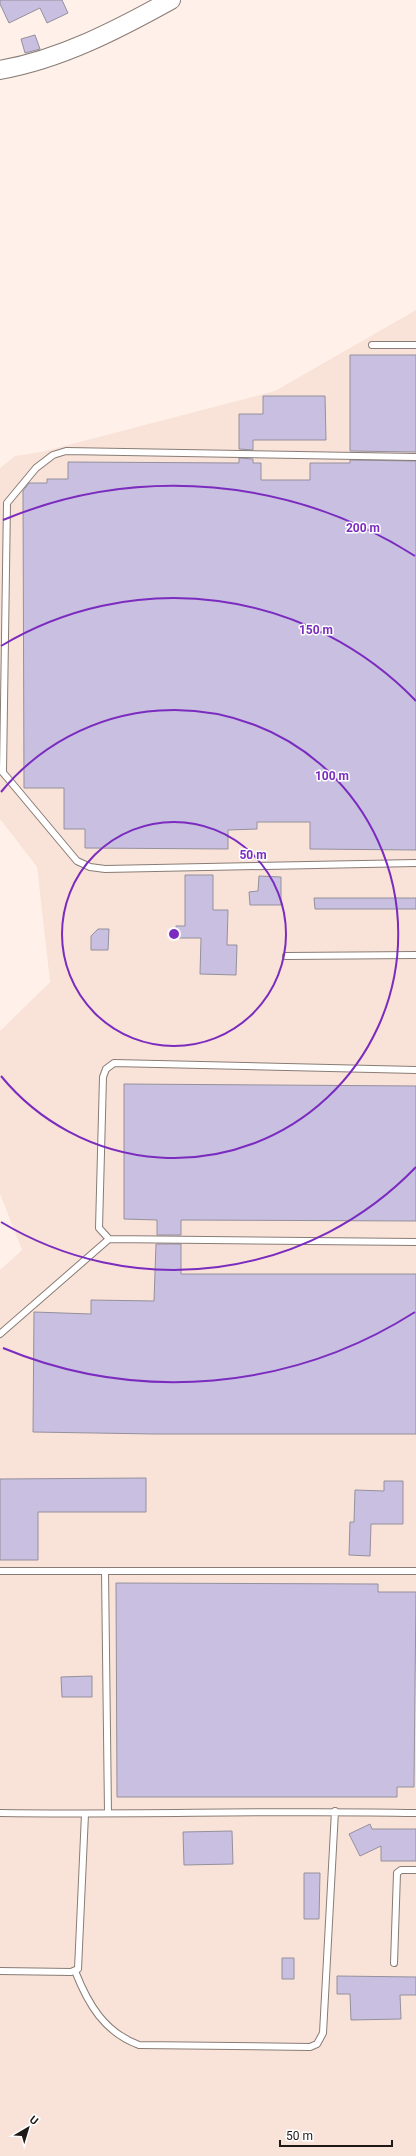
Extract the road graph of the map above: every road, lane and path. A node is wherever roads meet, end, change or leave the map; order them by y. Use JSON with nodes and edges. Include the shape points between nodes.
{"nodes":[{"id":1,"x":171,"y":0,"type":"edge"},
{"id":2,"x":0,"y":70,"type":"edge"},
{"id":3,"x":372,"y":345,"type":"dead end"},
{"id":4,"x":416,"y":345,"type":"edge"},
{"id":5,"x":416,"y":457,"type":"edge"},
{"id":6,"x":1,"y":770,"type":"edge"},
{"id":7,"x":416,"y":863,"type":"edge"},
{"id":8,"x":416,"y":955,"type":"edge"},
{"id":9,"x":286,"y":956,"type":"dead end"},
{"id":10,"x":416,"y":1070,"type":"edge"},
{"id":11,"x":109,"y":1239,"type":"junction"},
{"id":12,"x":416,"y":1242,"type":"edge"},
{"id":13,"x":0,"y":1334,"type":"edge"},
{"id":14,"x":416,"y":1570,"type":"edge"},
{"id":15,"x":0,"y":1571,"type":"edge"},
{"id":16,"x":105,"y":1571,"type":"junction"},
{"id":17,"x":336,"y":1811,"type":"junction"},
{"id":18,"x":0,"y":1813,"type":"edge"},
{"id":19,"x":108,"y":1813,"type":"junction"},
{"id":20,"x":416,"y":1813,"type":"edge"},
{"id":21,"x":85,"y":1814,"type":"junction"},
{"id":22,"x":416,"y":1870,"type":"edge"},
{"id":23,"x":394,"y":1963,"type":"dead end"},
{"id":24,"x":0,"y":1971,"type":"edge"},
{"id":25,"x":75,"y":1971,"type":"junction"}],
"edges":[{"from":1,"to":2,"type":"street","via":[[144,16],[59,56]]},
{"from":3,"to":4,"type":"lane"},
{"from":5,"to":6,"type":"lane","via":[[66,451],[53,455],[36,468],[7,504]]},
{"from":6,"to":7,"type":"lane","via":[[77,861],[90,867],[105,869]]},
{"from":8,"to":9,"type":"lane"},
{"from":10,"to":11,"type":"lane","via":[[114,1063],[106,1069],[103,1077],[99,1228]]},
{"from":11,"to":12,"type":"lane"},
{"from":11,"to":13,"type":"lane"},
{"from":14,"to":16,"type":"lane"},
{"from":15,"to":16,"type":"lane"},
{"from":16,"to":19,"type":"lane"},
{"from":17,"to":19,"type":"lane"},
{"from":17,"to":20,"type":"lane"},
{"from":17,"to":25,"type":"lane","via":[[323,2033],[317,2044],[310,2047],[139,2045],[117,2035],[97,2014]]},
{"from":18,"to":21,"type":"lane"},
{"from":19,"to":21,"type":"lane"},
{"from":21,"to":25,"type":"lane","via":[[78,1966]]},
{"from":22,"to":23,"type":"lane","via":[[401,1870],[397,1873]]},
{"from":24,"to":25,"type":"lane"}]}
